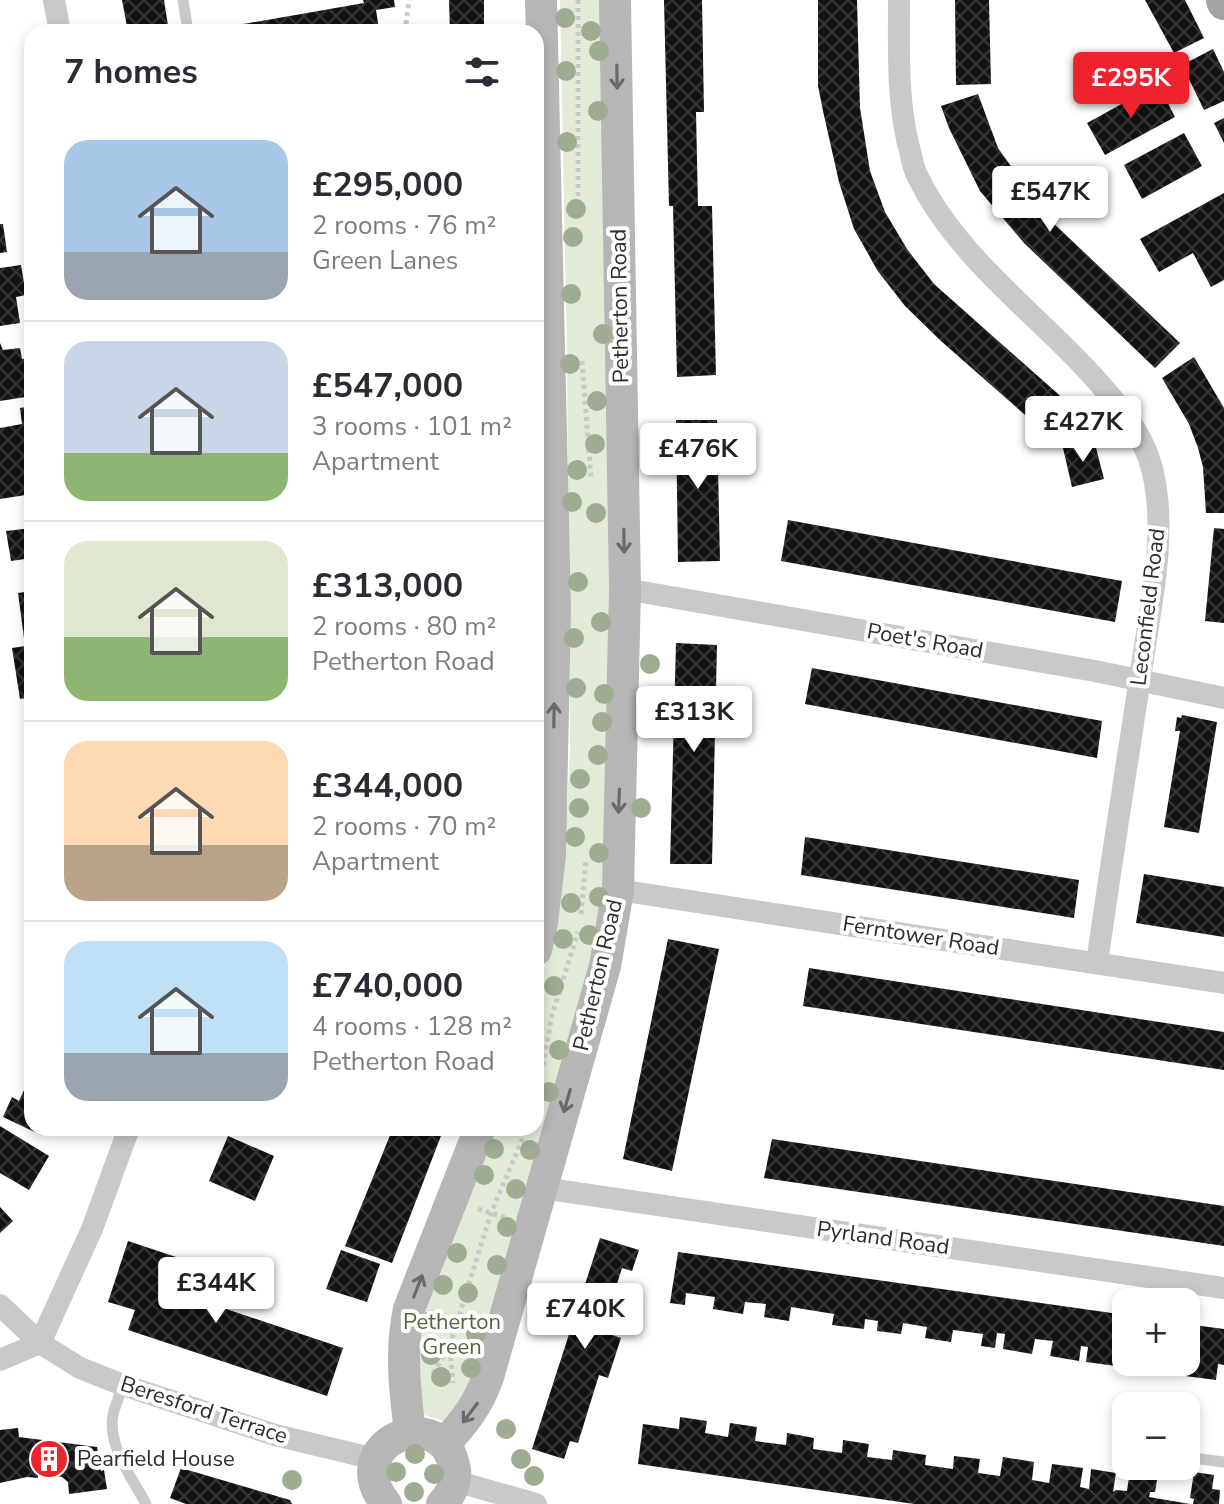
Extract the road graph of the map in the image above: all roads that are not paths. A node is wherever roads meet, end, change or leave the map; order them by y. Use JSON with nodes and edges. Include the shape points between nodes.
{"nodes":[{"id":1,"x":54,"y":0,"type":"edge"},
{"id":2,"x":183,"y":0,"type":"edge"},
{"id":3,"x":541,"y":0,"type":"edge"},
{"id":4,"x":615,"y":0,"type":"edge"},
{"id":5,"x":899,"y":0,"type":"edge"},
{"id":6,"x":58,"y":24,"type":"edge"},
{"id":7,"x":187,"y":24,"type":"edge"},
{"id":8,"x":542,"y":24,"type":"edge"},
{"id":9,"x":544,"y":130,"type":"edge"},
{"id":10,"x":625,"y":589,"type":"junction"},
{"id":11,"x":1139,"y":680,"type":"junction"},
{"id":12,"x":1224,"y":698,"type":"edge"},
{"id":13,"x":618,"y":890,"type":"junction"},
{"id":14,"x":544,"y":905,"type":"edge"},
{"id":15,"x":1097,"y":963,"type":"junction"},
{"id":16,"x":1224,"y":983,"type":"edge"},
{"id":17,"x":126,"y":1136,"type":"edge"},
{"id":18,"x":477,"y":1136,"type":"edge"},
{"id":19,"x":542,"y":1188,"type":"junction"},
{"id":20,"x":1224,"y":1288,"type":"edge"},
{"id":21,"x":0,"y":1305,"type":"edge"},
{"id":22,"x":40,"y":1343,"type":"junction"},
{"id":23,"x":0,"y":1360,"type":"edge"},
{"id":24,"x":123,"y":1385,"type":"junction"},
{"id":25,"x":410,"y":1433,"type":"junction"},
{"id":26,"x":444,"y":1444,"type":"junction"},
{"id":27,"x":375,"y":1459,"type":"junction"},
{"id":28,"x":1200,"y":1459,"type":"edge"},
{"id":29,"x":1224,"y":1462,"type":"edge"},
{"id":30,"x":448,"y":1492,"type":"edge"},
{"id":31,"x":146,"y":1504,"type":"edge"},
{"id":32,"x":386,"y":1504,"type":"edge"},
{"id":33,"x":536,"y":1504,"type":"edge"}],
"edges":[{"from":1,"to":6,"type":"street"},
{"from":2,"to":7,"type":"lane"},
{"from":8,"to":3,"type":"street","one_way":true},
{"from":4,"to":10,"type":"street","name":"Petherton Road","one_way":true},
{"from":5,"to":11,"type":"street","name":"Leconfield Road","via":[[901,113],[914,171],[942,219],[979,264],[1114,399],[1153,471],[1159,519]]},
{"from":14,"to":9,"type":"street","one_way":true,"via":[[550,855],[555,609]]},
{"from":10,"to":11,"type":"street","name":"Poet's Road"},
{"from":10,"to":13,"type":"street","name":"Petherton Road","one_way":true},
{"from":11,"to":12,"type":"street","name":"Poet's Road"},
{"from":11,"to":15,"type":"street","name":"Leconfield Road"},
{"from":13,"to":15,"type":"street","name":"Ferntower Road"},
{"from":13,"to":19,"type":"street","name":"Petherton Road","one_way":true,"via":[[605,966]]},
{"from":15,"to":16,"type":"street","name":"Ferntower Road"},
{"from":17,"to":22,"type":"street","via":[[92,1229]]},
{"from":25,"to":18,"type":"street","one_way":true,"via":[[404,1333],[409,1309]]},
{"from":19,"to":20,"type":"street","name":"Pyrland Road"},
{"from":19,"to":26,"type":"street","name":"Petherton Road","one_way":true,"via":[[483,1392]]},
{"from":21,"to":22,"type":"street","name":"Beresford Terrace"},
{"from":22,"to":23,"type":"street"},
{"from":22,"to":24,"type":"street","name":"Beresford Terrace","via":[[80,1368]]},
{"from":24,"to":27,"type":"street","name":"Beresford Terrace","via":[[275,1435]]},
{"from":24,"to":31,"type":"lane","via":[[112,1417],[114,1436]]},
{"from":25,"to":26,"type":"street","via":[[424,1433]]},
{"from":25,"to":27,"type":"street","via":[[384,1445]]},
{"from":26,"to":30,"type":"street","via":[[454,1461]]},
{"from":27,"to":32,"type":"street","via":[[373,1480]]},
{"from":28,"to":29,"type":"lane"},
{"from":30,"to":33,"type":"street"}]}
